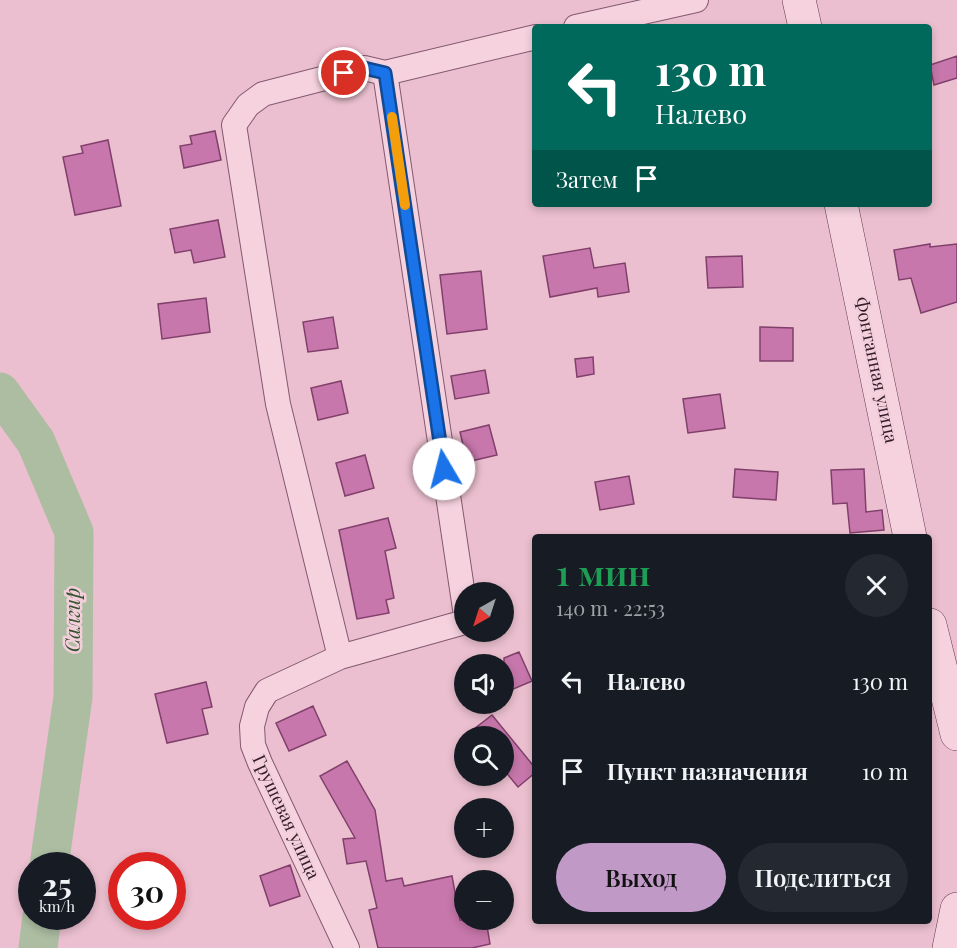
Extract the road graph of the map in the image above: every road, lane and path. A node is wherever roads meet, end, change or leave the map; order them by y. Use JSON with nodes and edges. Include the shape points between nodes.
{"nodes":[{"id":1,"x":696,"y":0,"type":"edge"},
{"id":2,"x":799,"y":0,"type":"edge"},
{"id":3,"x":589,"y":24,"type":"edge"},
{"id":4,"x":804,"y":24,"type":"edge"},
{"id":5,"x":532,"y":38,"type":"edge"},
{"id":6,"x":385,"y":73,"type":"junction"},
{"id":7,"x":842,"y":207,"type":"edge"},
{"id":8,"x":909,"y":534,"type":"edge"},
{"id":9,"x":461,"y":582,"type":"edge"},
{"id":10,"x":454,"y":625,"type":"edge"},
{"id":11,"x":932,"y":633,"type":"edge"},
{"id":12,"x":339,"y":657,"type":"junction"},
{"id":13,"x":957,"y":734,"type":"edge"},
{"id":14,"x":957,"y":909,"type":"edge"},
{"id":15,"x":347,"y":948,"type":"edge"},
{"id":16,"x":949,"y":948,"type":"edge"}],
"edges":[{"from":1,"to":3,"type":"street"},
{"from":2,"to":4,"type":"main road"},
{"from":5,"to":6,"type":"street"},
{"from":6,"to":9,"type":"street"},
{"from":6,"to":12,"type":"street","via":[[364,68],[263,94],[248,105],[234,125],[278,404]]},
{"from":7,"to":8,"type":"main road","name":"Фонтанная улица"},
{"from":10,"to":12,"type":"street","name":"Грушевая улица"},
{"from":11,"to":13,"type":"main road"},
{"from":12,"to":15,"type":"street","name":"Грушевая улица","via":[[267,691],[252,726],[253,745],[260,763]]},
{"from":14,"to":16,"type":"main road"}]}
